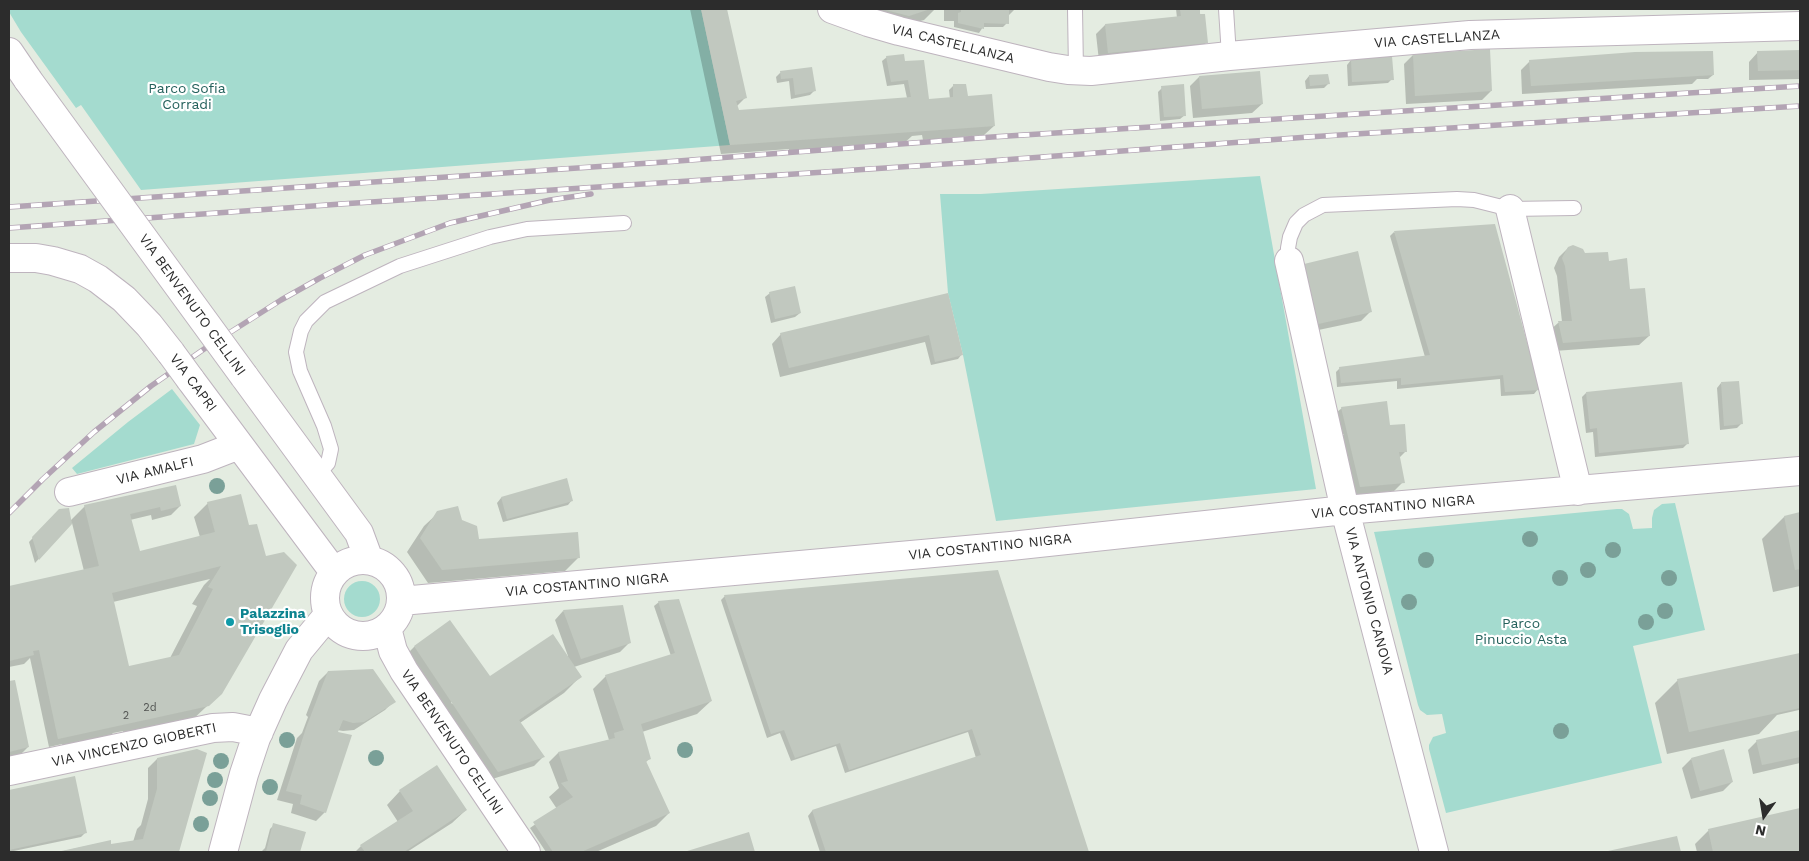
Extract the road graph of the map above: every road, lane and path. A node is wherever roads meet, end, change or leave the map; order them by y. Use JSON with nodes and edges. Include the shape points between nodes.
{"nodes":[{"id":1,"x":832,"y":9,"type":"edge"},
{"id":2,"x":1075,"y":9,"type":"edge"},
{"id":3,"x":1226,"y":9,"type":"edge"},
{"id":4,"x":1736,"y":18,"type":"edge"},
{"id":5,"x":1800,"y":26,"type":"edge"},
{"id":6,"x":9,"y":52,"type":"edge"},
{"id":7,"x":1229,"y":56,"type":"junction"},
{"id":8,"x":1076,"y":71,"type":"junction"},
{"id":9,"x":1574,"y":208,"type":"dead end"},
{"id":10,"x":1510,"y":209,"type":"junction"},
{"id":11,"x":624,"y":222,"type":"dead end"},
{"id":12,"x":9,"y":258,"type":"edge"},
{"id":13,"x":1289,"y":261,"type":"joint"},
{"id":14,"x":239,"y":445,"type":"junction"},
{"id":15,"x":1800,"y":471,"type":"edge"},
{"id":16,"x":317,"y":475,"type":"junction"},
{"id":17,"x":1578,"y":491,"type":"junction"},
{"id":18,"x":69,"y":492,"type":"dead end"},
{"id":19,"x":1345,"y":510,"type":"junction"},
{"id":20,"x":370,"y":560,"type":"junction"},
{"id":21,"x":334,"y":572,"type":"junction"},
{"id":22,"x":401,"y":601,"type":"junction"},
{"id":23,"x":328,"y":615,"type":"junction"},
{"id":24,"x":387,"y":628,"type":"junction"},
{"id":25,"x":259,"y":732,"type":"junction"},
{"id":26,"x":9,"y":771,"type":"edge"},
{"id":27,"x":223,"y":852,"type":"edge"},
{"id":28,"x":526,"y":852,"type":"edge"},
{"id":29,"x":1434,"y":852,"type":"edge"}],
"edges":[{"from":1,"to":8,"type":"street","name":"VIA CASTELLANZA","via":[[891,29]]},
{"from":2,"to":8,"type":"lane"},
{"from":3,"to":7,"type":"lane"},
{"from":4,"to":5,"type":"street","name":"VIA CASTELLANZA"},
{"from":4,"to":7,"type":"street","name":"VIA CASTELLANZA","via":[[1470,35]]},
{"from":6,"to":16,"type":"street","name":"VIA BENVENUTO CELLINI","bridge":true},
{"from":7,"to":8,"type":"street","name":"VIA CASTELLANZA"},
{"from":9,"to":10,"type":"lane"},
{"from":10,"to":13,"type":"lane","via":[[1457,199],[1322,206],[1296,223],[1289,242]]},
{"from":10,"to":17,"type":"street"},
{"from":11,"to":16,"type":"lane","via":[[527,229],[490,237],[400,266],[325,302],[306,320],[296,352],[300,371],[331,449],[329,460]]},
{"from":12,"to":14,"type":"street","name":"VIA CAPRI","bridge":true,"via":[[36,258],[80,269],[98,278],[124,299],[172,354]]},
{"from":13,"to":19,"type":"street","name":"VIA ANTONIO CANOVA"},
{"from":14,"to":18,"type":"street","name":"VIA AMALFI","via":[[203,459]]},
{"from":14,"to":21,"type":"street","name":"VIA CAPRI"},
{"from":15,"to":17,"type":"street","name":"VIA COSTANTINO NIGRA"},
{"from":16,"to":20,"type":"street","name":"VIA BENVENUTO CELLINI","via":[[359,534]]},
{"from":17,"to":19,"type":"street","name":"VIA COSTANTINO NIGRA"},
{"from":19,"to":22,"type":"street","name":"VIA COSTANTINO NIGRA","via":[[1011,546]]},
{"from":19,"to":29,"type":"street","name":"VIA ANTONIO CANOVA"},
{"from":20,"to":21,"type":"street","via":[[350,562]]},
{"from":20,"to":22,"type":"street","via":[[389,570],[396,579]]},
{"from":21,"to":23,"type":"street","via":[[324,597]]},
{"from":22,"to":24,"type":"street","via":[[394,621]]},
{"from":23,"to":24,"type":"street","via":[[339,628],[355,636],[378,634]]},
{"from":23,"to":25,"type":"street","via":[[299,650]]},
{"from":24,"to":28,"type":"street","name":"VIA BENVENUTO CELLINI","via":[[392,650],[404,671]]},
{"from":25,"to":26,"type":"street","name":"VIA VINCENZO GIOBERTI","via":[[213,728]]},
{"from":25,"to":27,"type":"street"}]}
